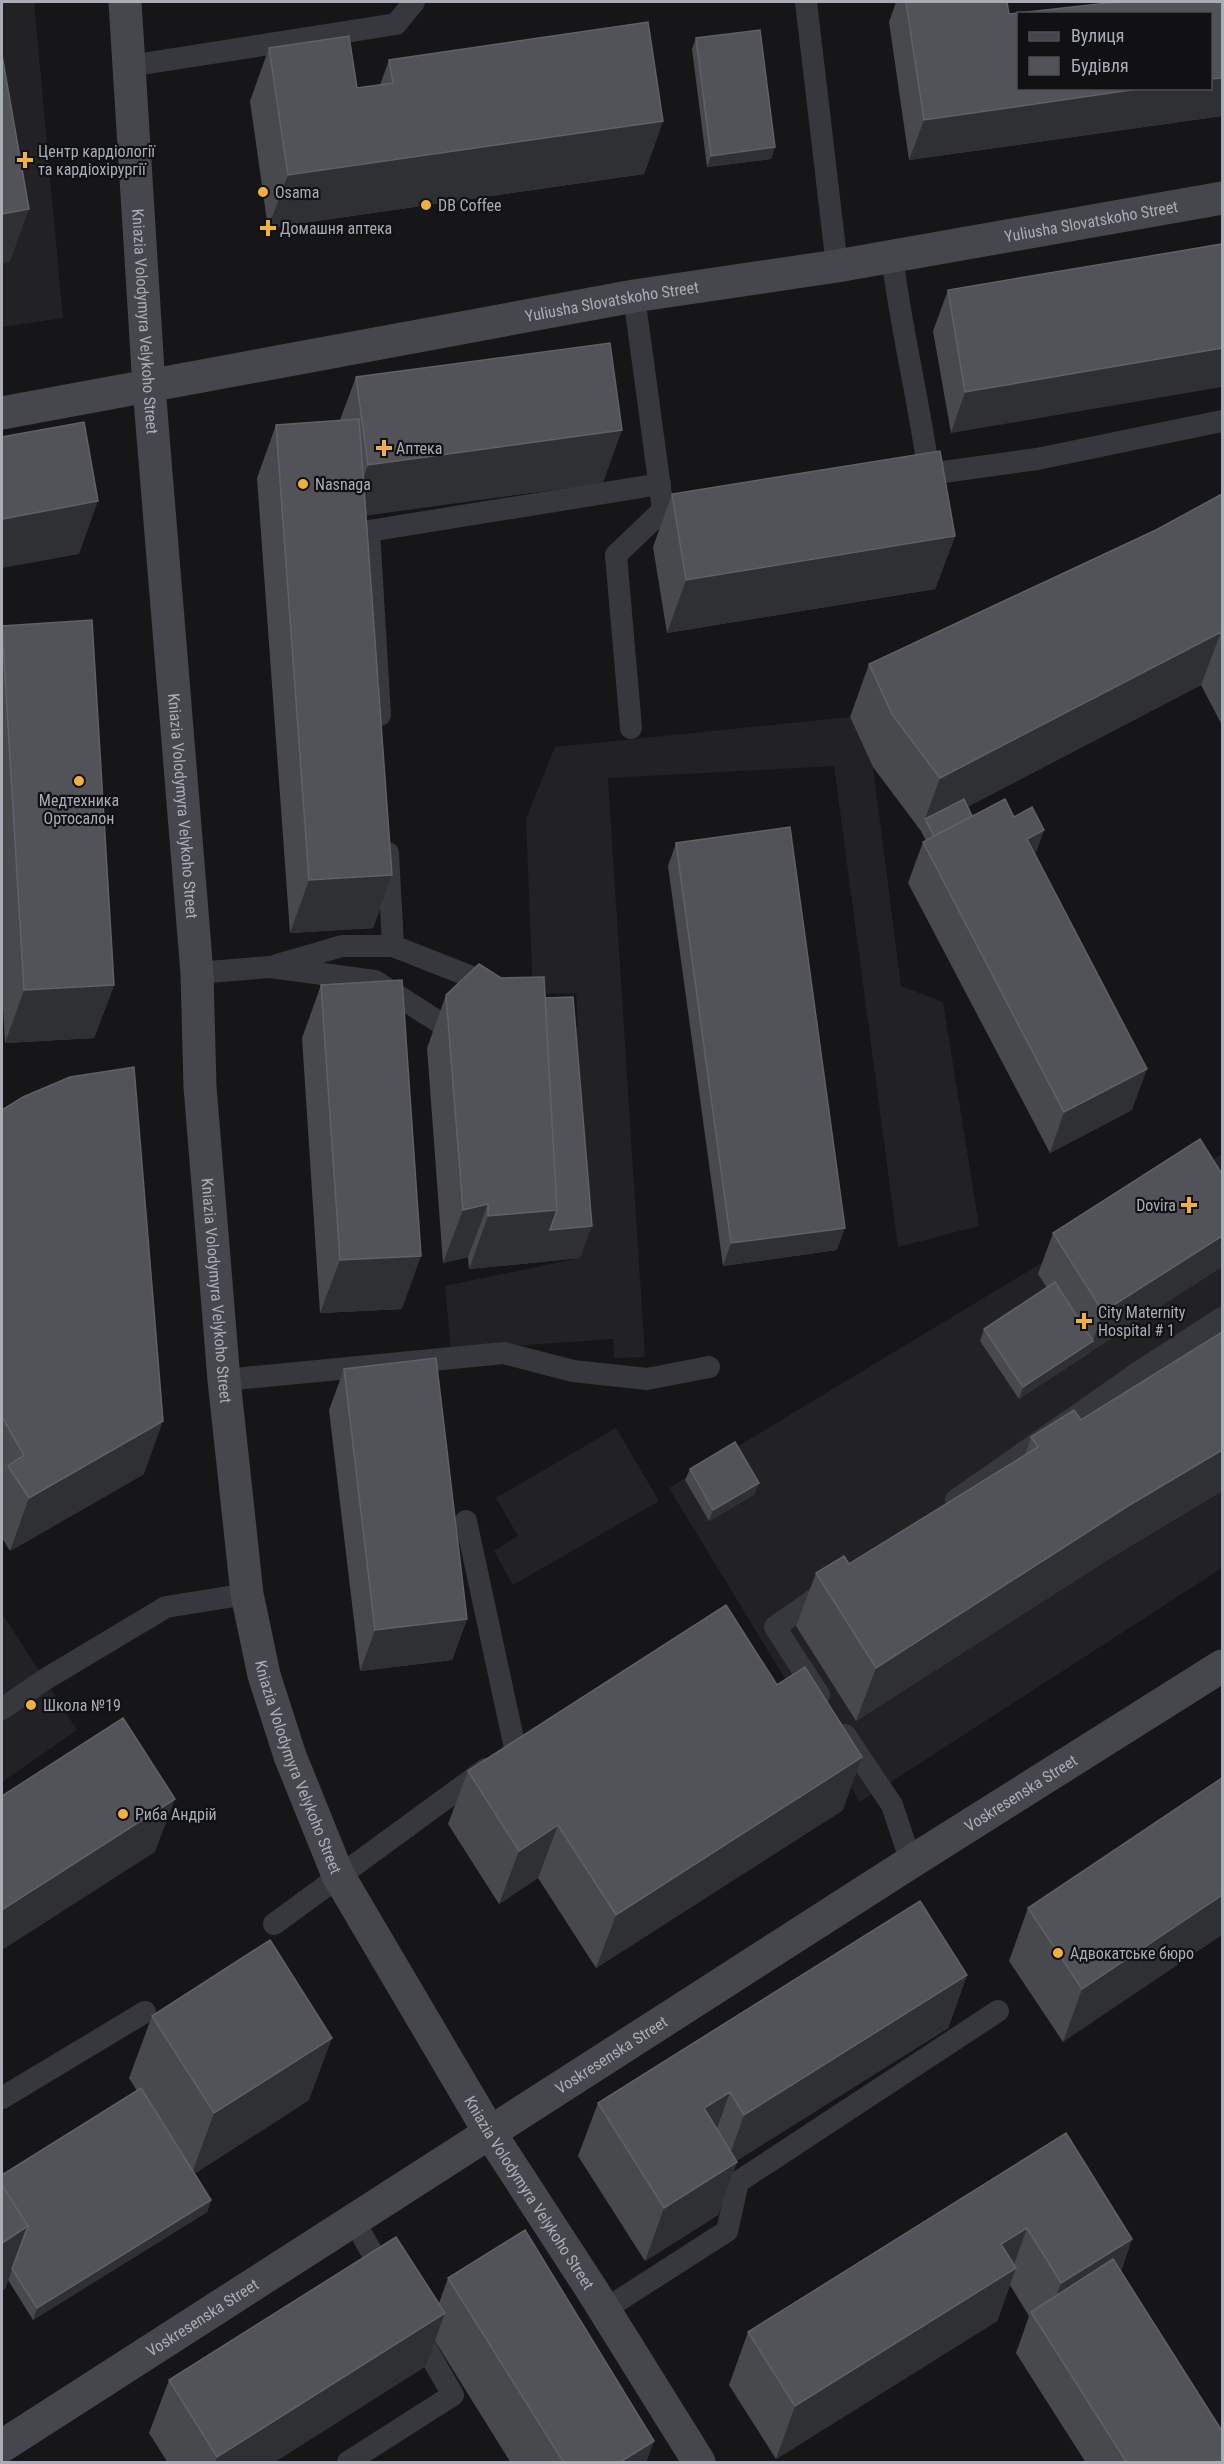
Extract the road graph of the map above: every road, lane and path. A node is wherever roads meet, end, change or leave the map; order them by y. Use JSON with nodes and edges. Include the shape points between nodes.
{"nodes":[{"id":1,"x":125,"y":2,"type":"edge"},
{"id":2,"x":414,"y":2,"type":"edge"},
{"id":3,"x":806,"y":2,"type":"edge"},
{"id":4,"x":129,"y":66,"type":"junction"},
{"id":5,"x":1222,"y":198,"type":"edge"},
{"id":6,"x":892,"y":256,"type":"junction"},
{"id":7,"x":837,"y":266,"type":"junction"},
{"id":8,"x":634,"y":296,"type":"junction"},
{"id":9,"x":149,"y":387,"type":"junction"},
{"id":10,"x":2,"y":413,"type":"edge"},
{"id":11,"x":1222,"y":421,"type":"edge"},
{"id":12,"x":660,"y":484,"type":"junction"},
{"id":13,"x":687,"y":506,"type":"edge"},
{"id":14,"x":663,"y":510,"type":"junction"},
{"id":15,"x":631,"y":728,"type":"dead end"},
{"id":16,"x":381,"y":733,"type":"edge"},
{"id":17,"x":386,"y":828,"type":"edge"},
{"id":18,"x":393,"y":946,"type":"junction"},
{"id":19,"x":270,"y":967,"type":"junction"},
{"id":20,"x":197,"y":973,"type":"junction"},
{"id":21,"x":487,"y":982,"type":"edge"},
{"id":22,"x":448,"y":1028,"type":"edge"},
{"id":23,"x":1222,"y":1318,"type":"edge"},
{"id":24,"x":709,"y":1367,"type":"dead end"},
{"id":25,"x":224,"y":1380,"type":"junction"},
{"id":26,"x":938,"y":1513,"type":"edge"},
{"id":27,"x":466,"y":1521,"type":"dead end"},
{"id":28,"x":842,"y":1580,"type":"edge"},
{"id":29,"x":247,"y":1594,"type":"junction"},
{"id":30,"x":1222,"y":1666,"type":"edge"},
{"id":31,"x":2,"y":1709,"type":"edge"},
{"id":32,"x":534,"y":1735,"type":"edge"},
{"id":33,"x":514,"y":1748,"type":"junction"},
{"id":34,"x":911,"y":1862,"type":"junction"},
{"id":35,"x":338,"y":1875,"type":"junction"},
{"id":36,"x":274,"y":1924,"type":"dead end"},
{"id":37,"x":998,"y":2011,"type":"dead end"},
{"id":38,"x":145,"y":2012,"type":"dead end"},
{"id":39,"x":2,"y":2098,"type":"edge"},
{"id":40,"x":490,"y":2133,"type":"junction"},
{"id":41,"x":354,"y":2221,"type":"junction"},
{"id":42,"x":396,"y":2295,"type":"edge"},
{"id":43,"x":604,"y":2310,"type":"junction"},
{"id":44,"x":408,"y":2315,"type":"edge"},
{"id":45,"x":2,"y":2446,"type":"edge"},
{"id":46,"x":348,"y":2463,"type":"edge"},
{"id":47,"x":699,"y":2463,"type":"edge"}],
"edges":[{"from":1,"to":4,"type":"main road","name":"Kniazia Volodymyra Velykoho Street"},
{"from":2,"to":4,"type":"lane","via":[[396,24]]},
{"from":3,"to":7,"type":"lane"},
{"from":4,"to":9,"type":"main road","name":"Kniazia Volodymyra Velykoho Street"},
{"from":5,"to":6,"type":"main road","name":"Yuliusha Slovatskoho Street"},
{"from":6,"to":7,"type":"main road","name":"Yuliusha Slovatskoho Street"},
{"from":6,"to":11,"type":"lane","via":[[929,474],[1036,459]]},
{"from":7,"to":8,"type":"main road","name":"Yuliusha Slovatskoho Street"},
{"from":8,"to":9,"type":"main road","name":"Yuliusha Slovatskoho Street"},
{"from":8,"to":12,"type":"lane"},
{"from":9,"to":10,"type":"main road","name":"Yuliusha Slovatskoho Street"},
{"from":9,"to":20,"type":"main road","name":"Kniazia Volodymyra Velykoho Street"},
{"from":12,"to":14,"type":"lane"},
{"from":12,"to":16,"type":"lane","via":[[369,531]]},
{"from":13,"to":14,"type":"lane"},
{"from":14,"to":15,"type":"lane","via":[[616,555]]},
{"from":17,"to":18,"type":"lane"},
{"from":18,"to":19,"type":"lane","via":[[342,946]]},
{"from":18,"to":21,"type":"lane"},
{"from":19,"to":20,"type":"lane"},
{"from":19,"to":22,"type":"lane","via":[[375,981]]},
{"from":20,"to":25,"type":"main road","name":"Kniazia Volodymyra Velykoho Street","via":[[200,1087]]},
{"from":23,"to":26,"type":"lane"},
{"from":24,"to":25,"type":"lane","via":[[647,1379],[573,1371],[504,1353]]},
{"from":25,"to":29,"type":"main road","name":"Kniazia Volodymyra Velykoho Street"},
{"from":27,"to":33,"type":"lane"},
{"from":28,"to":34,"type":"lane","via":[[775,1627],[892,1805]]},
{"from":29,"to":31,"type":"lane","via":[[166,1607]]},
{"from":29,"to":35,"type":"main road","name":"Kniazia Volodymyra Velykoho Street","via":[[264,1675],[286,1746]]},
{"from":30,"to":34,"type":"main road","name":"Voskresenska Street"},
{"from":32,"to":33,"type":"lane"},
{"from":33,"to":35,"type":"lane"},
{"from":34,"to":40,"type":"main road","name":"Voskresenska Street"},
{"from":35,"to":36,"type":"lane"},
{"from":35,"to":40,"type":"main road","name":"Kniazia Volodymyra Velykoho Street"},
{"from":37,"to":43,"type":"lane","via":[[738,2182],[727,2231]]},
{"from":38,"to":39,"type":"lane"},
{"from":40,"to":41,"type":"main road","name":"Voskresenska Street"},
{"from":40,"to":43,"type":"main road","name":"Kniazia Volodymyra Velykoho Street"},
{"from":41,"to":42,"type":"lane"},
{"from":41,"to":45,"type":"main road","name":"Voskresenska Street"},
{"from":43,"to":47,"type":"main road","name":"Kniazia Volodymyra Velykoho Street"},
{"from":44,"to":46,"type":"lane","via":[[453,2395]]}]}
